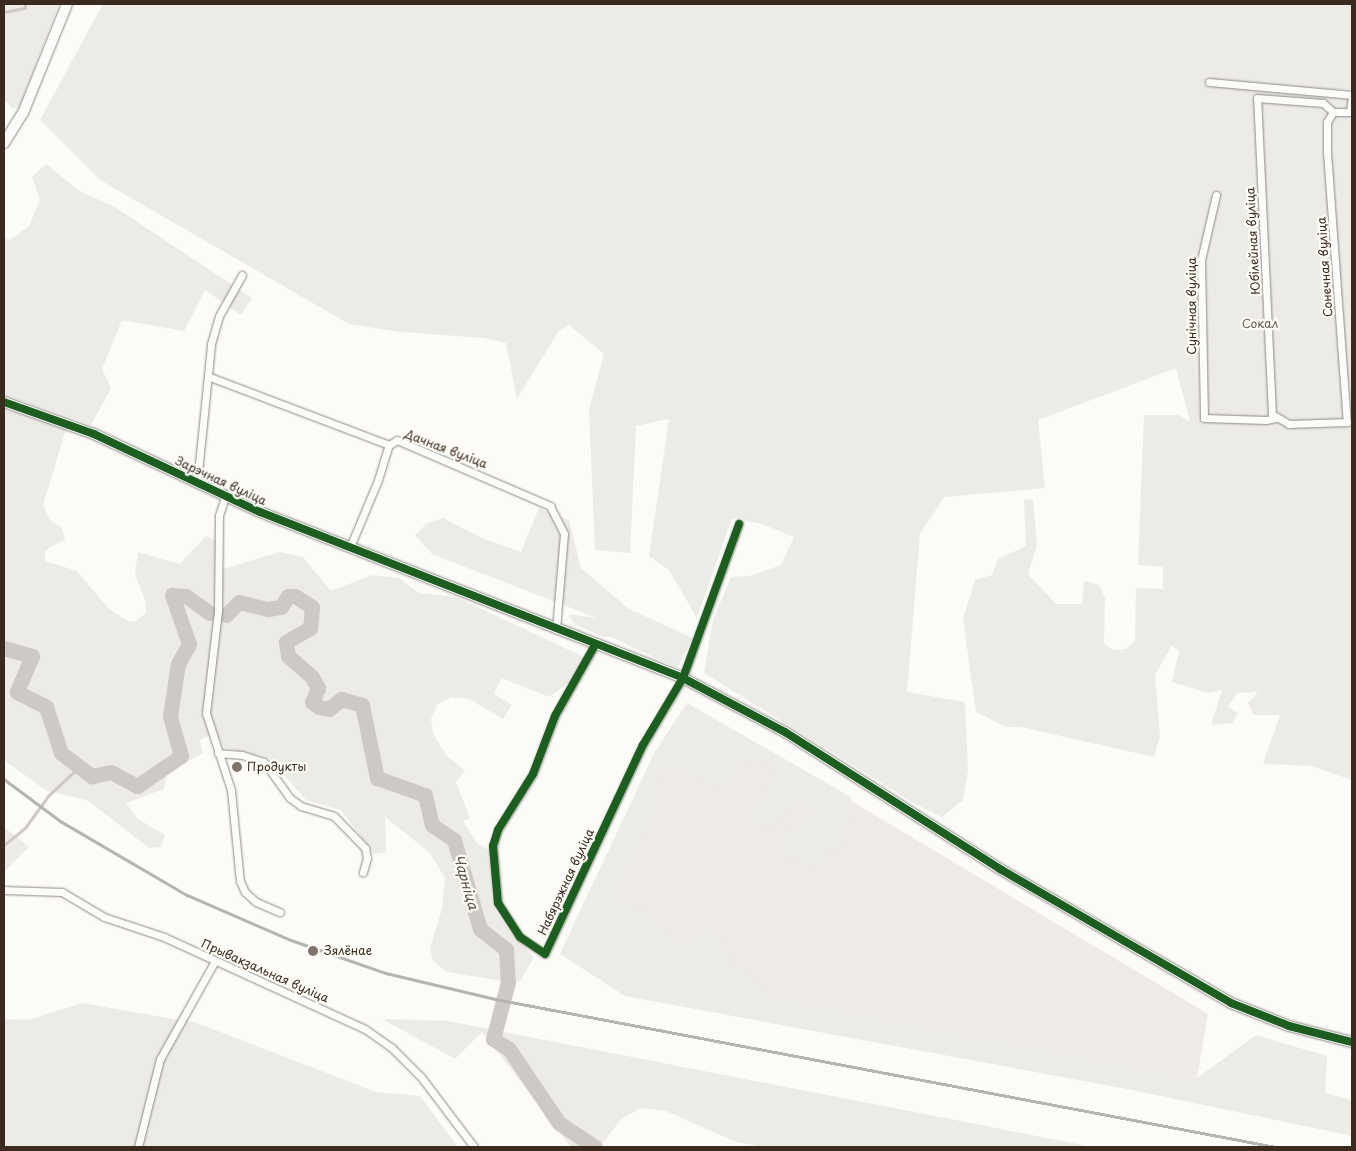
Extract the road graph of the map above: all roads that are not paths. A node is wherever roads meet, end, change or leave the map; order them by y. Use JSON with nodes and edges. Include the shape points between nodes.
{"nodes":[{"id":1,"x":67,"y":4,"type":"edge"},
{"id":2,"x":1209,"y":82,"type":"dead end"},
{"id":3,"x":1352,"y":96,"type":"edge"},
{"id":4,"x":1333,"y":112,"type":"junction"},
{"id":5,"x":1351,"y":112,"type":"edge"},
{"id":6,"x":4,"y":143,"type":"edge"},
{"id":7,"x":1216,"y":195,"type":"dead end"},
{"id":8,"x":242,"y":275,"type":"dead end"},
{"id":9,"x":210,"y":377,"type":"junction"},
{"id":10,"x":4,"y":402,"type":"edge"},
{"id":11,"x":1274,"y":416,"type":"junction"},
{"id":12,"x":389,"y":445,"type":"junction"},
{"id":13,"x":197,"y":483,"type":"junction"},
{"id":14,"x":225,"y":497,"type":"junction"},
{"id":15,"x":739,"y":524,"type":"dead end"},
{"id":16,"x":350,"y":547,"type":"junction"},
{"id":17,"x":556,"y":630,"type":"junction"},
{"id":18,"x":595,"y":645,"type":"junction"},
{"id":19,"x":683,"y":678,"type":"junction"},
{"id":20,"x":218,"y":754,"type":"junction"},
{"id":21,"x":363,"y":872,"type":"dead end"},
{"id":22,"x":4,"y":890,"type":"edge"},
{"id":23,"x":280,"y":912,"type":"dead end"},
{"id":24,"x":215,"y":960,"type":"junction"},
{"id":25,"x":1352,"y":1042,"type":"edge"},
{"id":26,"x":138,"y":1147,"type":"edge"},
{"id":27,"x":474,"y":1147,"type":"edge"}],
"edges":[{"from":1,"to":6,"type":"street","via":[[23,113]]},
{"from":2,"to":3,"type":"street"},
{"from":3,"to":5,"type":"street"},
{"from":4,"to":5,"type":"street"},
{"from":4,"to":11,"type":"street","name":"Сонечная вуліца","via":[[1327,122],[1327,152],[1347,422],[1289,424]]},
{"from":4,"to":11,"type":"street","name":"Юбілейная вуліца","via":[[1323,103],[1257,98]]},
{"from":7,"to":11,"type":"street","name":"Сунічная вуліца","via":[[1201,260],[1204,418],[1266,420]]},
{"from":8,"to":9,"type":"street","via":[[219,316],[211,344]]},
{"from":9,"to":12,"type":"street","name":"Дачная вуліца"},
{"from":9,"to":13,"type":"street"},
{"from":10,"to":13,"type":"street","name":"Зарэчная вуліца","via":[[48,416]]},
{"from":12,"to":16,"type":"street"},
{"from":12,"to":17,"type":"street","name":"Дачная вуліца","via":[[397,440],[543,502],[554,512],[564,534]]},
{"from":13,"to":14,"type":"street","name":"Зарэчная вуліца"},
{"from":14,"to":16,"type":"street","name":"Зарэчная вуліца"},
{"from":14,"to":20,"type":"street","via":[[220,514],[218,611],[206,714]]},
{"from":15,"to":19,"type":"street","name":"Набярэжная вуліца"},
{"from":16,"to":17,"type":"street","name":"Зарэчная вуліца"},
{"from":17,"to":18,"type":"street","name":"Зарэчная вуліца"},
{"from":18,"to":19,"type":"street","name":"Зарэчная вуліца"},
{"from":18,"to":19,"type":"street","name":"Набярэжная вуліца","via":[[555,716],[534,774],[498,830],[494,846],[498,903],[520,937],[544,954],[644,744]]},
{"from":19,"to":25,"type":"street","name":"Зарэчная вуліца","via":[[785,732],[1000,869],[1231,1003],[1289,1026]]},
{"from":20,"to":21,"type":"street","via":[[242,755],[264,762],[290,798],[301,806],[334,816],[365,848],[367,858]]},
{"from":20,"to":23,"type":"street","via":[[231,790],[240,881],[245,892],[256,902]]},
{"from":22,"to":24,"type":"street","name":"Прывакзальная вуліца","via":[[62,892],[104,917],[164,937]]},
{"from":24,"to":26,"type":"street","via":[[160,1059]]},
{"from":24,"to":27,"type":"street","name":"Прывакзальная вуліца","via":[[346,1019],[380,1038],[421,1077]]}]}
